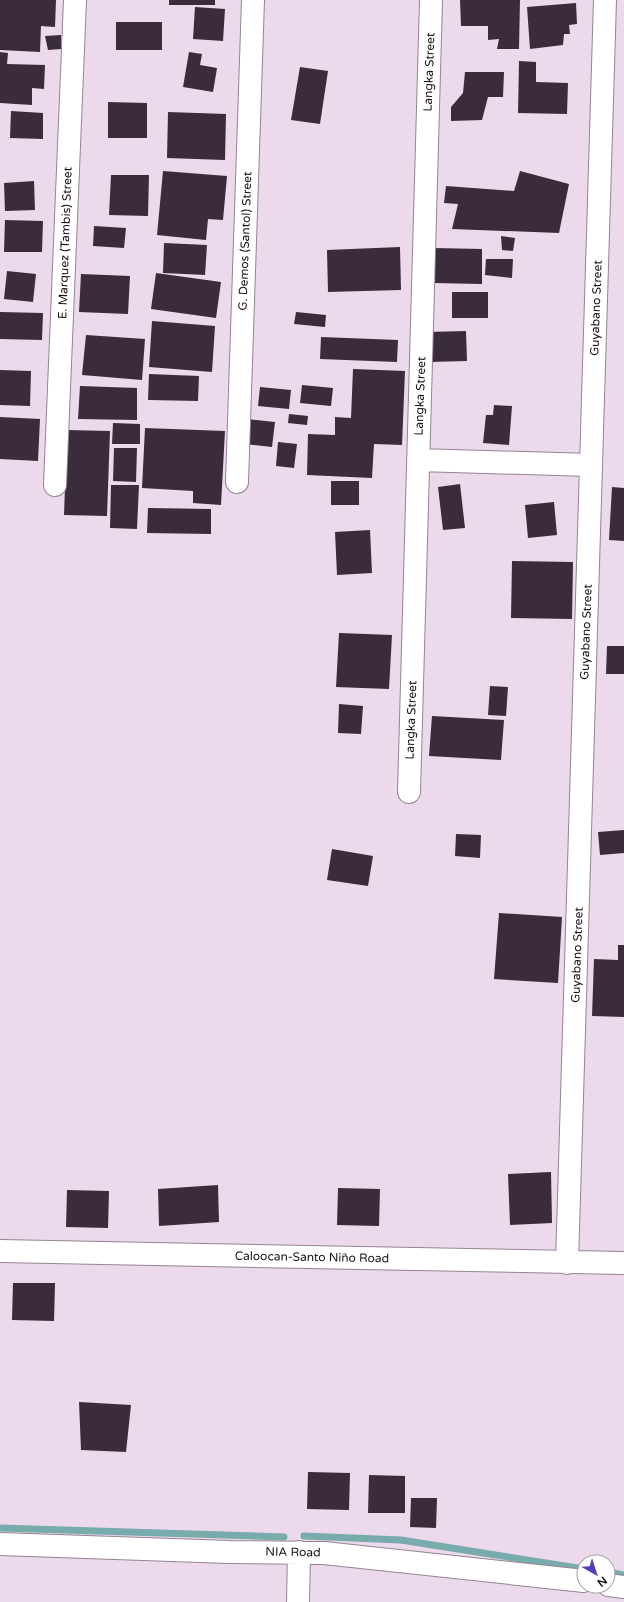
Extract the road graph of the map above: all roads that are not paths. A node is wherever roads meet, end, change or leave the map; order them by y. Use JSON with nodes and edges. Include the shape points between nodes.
{"nodes":[{"id":1,"x":75,"y":0,"type":"edge"},
{"id":2,"x":253,"y":0,"type":"edge"},
{"id":3,"x":431,"y":0,"type":"edge"},
{"id":4,"x":605,"y":0,"type":"edge"},
{"id":5,"x":418,"y":460,"type":"junction"},
{"id":6,"x":591,"y":466,"type":"junction"},
{"id":7,"x":237,"y":482,"type":"dead end"},
{"id":8,"x":55,"y":485,"type":"dead end"},
{"id":9,"x":409,"y":792,"type":"dead end"},
{"id":10,"x":0,"y":1251,"type":"edge"},
{"id":11,"x":567,"y":1263,"type":"junction"},
{"id":12,"x":624,"y":1263,"type":"edge"},
{"id":13,"x":0,"y":1544,"type":"edge"},
{"id":14,"x":299,"y":1552,"type":"junction"},
{"id":15,"x":576,"y":1580,"type":"edge"},
{"id":16,"x":298,"y":1602,"type":"edge"}],
"edges":[{"from":1,"to":8,"type":"street","name":"E. Marquez (Tambis) Street"},
{"from":2,"to":7,"type":"street","name":"G. Demos (Santol) Street"},
{"from":3,"to":5,"type":"street","name":"Langka Street"},
{"from":4,"to":6,"type":"street","name":"Guyabano Street"},
{"from":5,"to":6,"type":"street"},
{"from":5,"to":9,"type":"street","name":"Langka Street"},
{"from":6,"to":11,"type":"street","name":"Guyabano Street"},
{"from":10,"to":11,"type":"street","name":"Caloocan-Santo Niño Road"},
{"from":11,"to":12,"type":"street","name":"Caloocan-Santo Niño Road"},
{"from":13,"to":14,"type":"street","name":"NIA Road"},
{"from":14,"to":15,"type":"street","name":"NIA Road","via":[[352,1554]]},
{"from":14,"to":16,"type":"street"}]}
